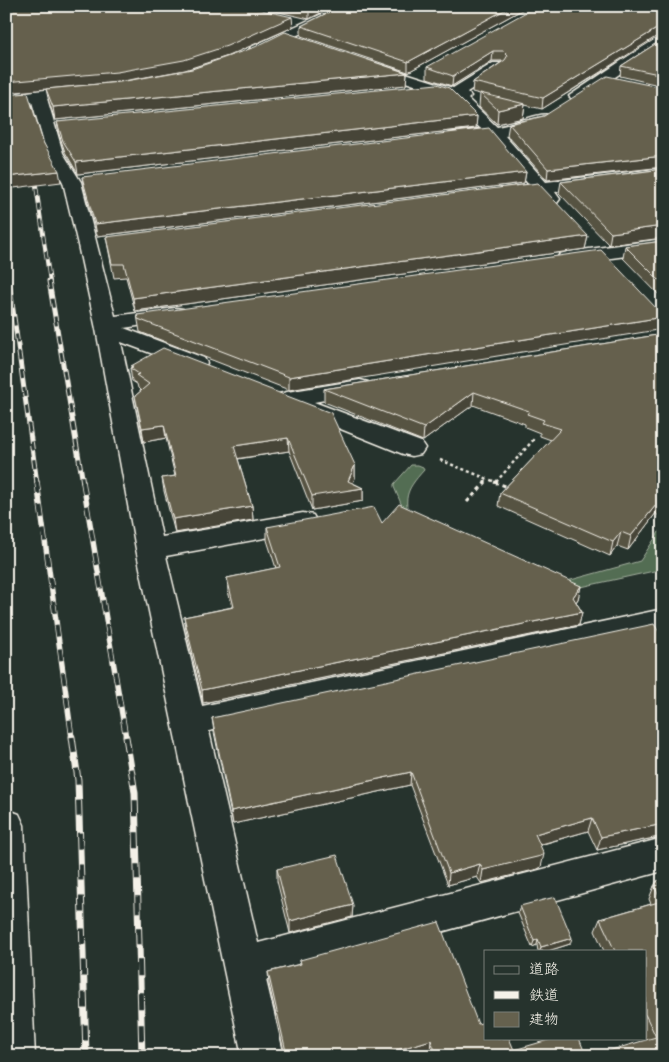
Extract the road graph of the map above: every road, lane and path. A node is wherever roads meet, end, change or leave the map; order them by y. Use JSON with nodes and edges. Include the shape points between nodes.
{"nodes":[{"id":1,"x":350,"y":6,"type":"edge"},
{"id":2,"x":286,"y":20,"type":"edge"},
{"id":3,"x":309,"y":25,"type":"junction"},
{"id":4,"x":284,"y":37,"type":"junction"},
{"id":5,"x":663,"y":39,"type":"edge"},
{"id":6,"x":302,"y":43,"type":"edge"},
{"id":7,"x":240,"y":58,"type":"edge"},
{"id":8,"x":356,"y":61,"type":"edge"},
{"id":9,"x":498,"y":66,"type":"edge"},
{"id":10,"x":426,"y":70,"type":"edge"},
{"id":11,"x":410,"y":79,"type":"junction"},
{"id":12,"x":603,"y":79,"type":"junction"},
{"id":13,"x":620,"y":83,"type":"edge"},
{"id":14,"x":103,"y":89,"type":"edge"},
{"id":15,"x":446,"y":91,"type":"junction"},
{"id":16,"x":400,"y":92,"type":"edge"},
{"id":17,"x":38,"y":96,"type":"junction"},
{"id":18,"x":6,"y":99,"type":"edge"},
{"id":19,"x":481,"y":101,"type":"edge"},
{"id":20,"x":527,"y":112,"type":"edge"},
{"id":21,"x":553,"y":112,"type":"junction"},
{"id":22,"x":493,"y":132,"type":"junction"},
{"id":23,"x":444,"y":138,"type":"edge"},
{"id":24,"x":663,"y":173,"type":"edge"},
{"id":25,"x":541,"y":188,"type":"junction"},
{"id":26,"x":492,"y":194,"type":"edge"},
{"id":27,"x":562,"y":210,"type":"edge"},
{"id":28,"x":663,"y":245,"type":"edge"},
{"id":29,"x":544,"y":261,"type":"edge"},
{"id":30,"x":193,"y":311,"type":"edge"},
{"id":31,"x":106,"y":326,"type":"junction"},
{"id":32,"x":215,"y":371,"type":"edge"},
{"id":33,"x":384,"y":383,"type":"edge"},
{"id":34,"x":535,"y":438,"type":"dead end"},
{"id":35,"x":412,"y":448,"type":"dead end"},
{"id":36,"x":436,"y":458,"type":"dead end"},
{"id":37,"x":488,"y":479,"type":"junction"},
{"id":38,"x":496,"y":482,"type":"junction"},
{"id":39,"x":511,"y":488,"type":"edge"},
{"id":40,"x":467,"y":502,"type":"dead end"},
{"id":41,"x":324,"y":518,"type":"edge"},
{"id":42,"x":150,"y":549,"type":"junction"},
{"id":43,"x":663,"y":620,"type":"edge"},
{"id":44,"x":190,"y":722,"type":"junction"},
{"id":45,"x":6,"y":824,"type":"edge"},
{"id":46,"x":663,"y":854,"type":"edge"},
{"id":47,"x":244,"y":966,"type":"junction"},
{"id":48,"x":14,"y":1056,"type":"edge"},
{"id":49,"x":263,"y":1056,"type":"edge"}],
"edges":[{"from":1,"to":3,"type":"street"},
{"from":2,"to":3,"type":"street"},
{"from":3,"to":4,"type":"street"},
{"from":4,"to":6,"type":"street"},
{"from":4,"to":7,"type":"street"},
{"from":5,"to":12,"type":"street"},
{"from":8,"to":11,"type":"street"},
{"from":9,"to":15,"type":"street"},
{"from":10,"to":11,"type":"street"},
{"from":11,"to":15,"type":"street"},
{"from":12,"to":13,"type":"street"},
{"from":12,"to":21,"type":"street"},
{"from":14,"to":17,"type":"street"},
{"from":15,"to":16,"type":"street"},
{"from":15,"to":19,"type":"street"},
{"from":15,"to":22,"type":"street"},
{"from":17,"to":18,"type":"street"},
{"from":17,"to":31,"type":"street","via":[[58,127],[55,153],[81,181],[97,244]]},
{"from":20,"to":21,"type":"street"},
{"from":21,"to":22,"type":"street","via":[[536,122]]},
{"from":22,"to":23,"type":"street"},
{"from":22,"to":25,"type":"street"},
{"from":24,"to":25,"type":"street"},
{"from":25,"to":26,"type":"street"},
{"from":25,"to":27,"type":"street"},
{"from":28,"to":29,"type":"street"},
{"from":30,"to":31,"type":"street"},
{"from":31,"to":32,"type":"street"},
{"from":31,"to":42,"type":"street"},
{"from":33,"to":35,"type":"street","via":[[278,396]]},
{"from":34,"to":38,"type":"path"},
{"from":36,"to":37,"type":"path"},
{"from":37,"to":38,"type":"path"},
{"from":37,"to":40,"type":"path"},
{"from":38,"to":39,"type":"path"},
{"from":41,"to":42,"type":"street"},
{"from":42,"to":44,"type":"street"},
{"from":43,"to":44,"type":"street"},
{"from":44,"to":47,"type":"street"},
{"from":45,"to":48,"type":"street"},
{"from":46,"to":47,"type":"street"},
{"from":47,"to":49,"type":"street"}]}
